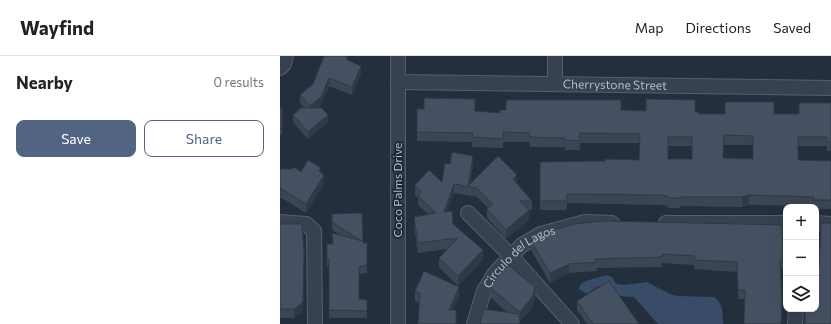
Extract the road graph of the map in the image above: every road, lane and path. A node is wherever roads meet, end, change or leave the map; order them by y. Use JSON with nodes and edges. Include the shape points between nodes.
{"nodes":[{"id":1,"x":398,"y":56,"type":"edge"},
{"id":2,"x":555,"y":56,"type":"edge"},
{"id":3,"x":398,"y":82,"type":"junction"},
{"id":4,"x":555,"y":84,"type":"junction"},
{"id":5,"x":831,"y":88,"type":"edge"},
{"id":6,"x":468,"y":213,"type":"dead end"},
{"id":7,"x":283,"y":222,"type":"edge"},
{"id":8,"x":624,"y":223,"type":"edge"},
{"id":9,"x":654,"y":223,"type":"edge"},
{"id":10,"x":783,"y":223,"type":"edge"},
{"id":11,"x":819,"y":223,"type":"edge"},
{"id":12,"x":831,"y":224,"type":"edge"},
{"id":13,"x":512,"y":257,"type":"junction"},
{"id":14,"x":796,"y":312,"type":"edge"},
{"id":15,"x":316,"y":324,"type":"edge"},
{"id":16,"x":398,"y":324,"type":"edge"},
{"id":17,"x":474,"y":324,"type":"edge"},
{"id":18,"x":572,"y":324,"type":"edge"},
{"id":19,"x":796,"y":324,"type":"edge"}],
"edges":[{"from":1,"to":3,"type":"street","name":"Coco Palms Drive"},
{"from":2,"to":4,"type":"street"},
{"from":3,"to":4,"type":"street","name":"Cherrystone Street"},
{"from":3,"to":16,"type":"street","name":"Coco Palms Drive"},
{"from":4,"to":5,"type":"street","name":"Cherrystone Street"},
{"from":6,"to":13,"type":"street"},
{"from":7,"to":15,"type":"street","via":[[306,224],[314,231]]},
{"from":8,"to":13,"type":"street","name":"Circulo del Lagos","via":[[585,222],[541,234],[522,245]]},
{"from":9,"to":10,"type":"street"},
{"from":11,"to":12,"type":"street"},
{"from":13,"to":17,"type":"street","name":"Circulo del Lagos","via":[[495,273],[484,291]]},
{"from":13,"to":18,"type":"street"},
{"from":14,"to":19,"type":"street"}]}
